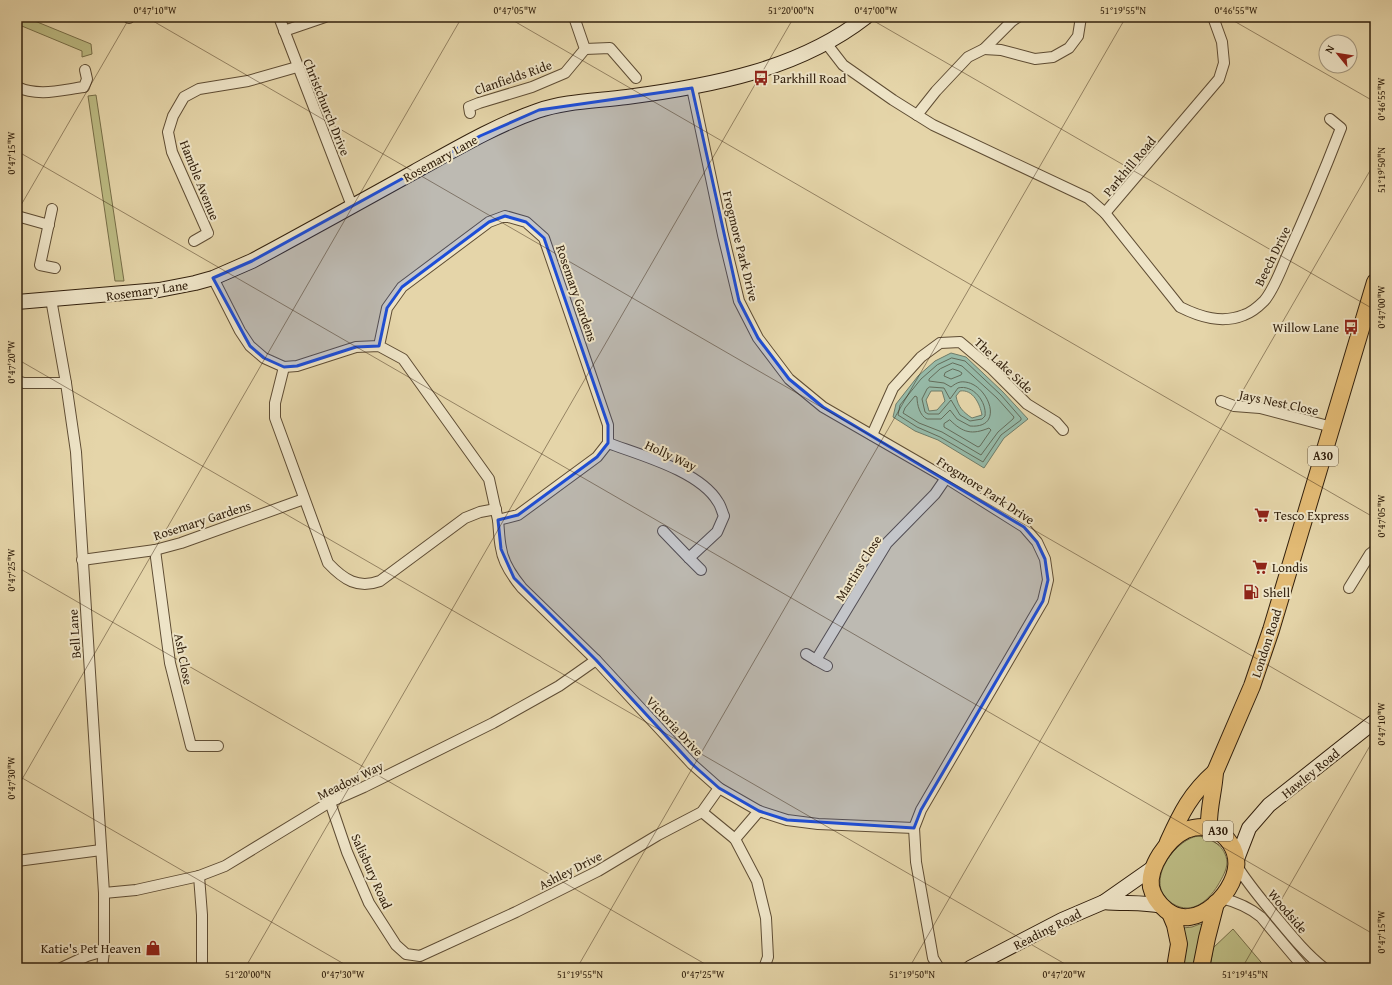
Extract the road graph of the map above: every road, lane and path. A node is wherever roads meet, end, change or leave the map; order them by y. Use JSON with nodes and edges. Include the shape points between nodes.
{"nodes":[{"id":1,"x":279,"y":17,"type":"edge"},
{"id":2,"x":325,"y":17,"type":"edge"},
{"id":3,"x":574,"y":17,"type":"edge"},
{"id":4,"x":1018,"y":17,"type":"edge"},
{"id":5,"x":1081,"y":17,"type":"edge"},
{"id":6,"x":1212,"y":17,"type":"edge"},
{"id":7,"x":861,"y":19,"type":"edge"},
{"id":8,"x":284,"y":31,"type":"junction"},
{"id":9,"x":826,"y":43,"type":"junction"},
{"id":10,"x":585,"y":49,"type":"junction"},
{"id":11,"x":984,"y":49,"type":"junction"},
{"id":12,"x":297,"y":67,"type":"junction"},
{"id":13,"x":85,"y":70,"type":"dead end"},
{"id":14,"x":636,"y":78,"type":"dead end"},
{"id":15,"x":17,"y":87,"type":"edge"},
{"id":16,"x":692,"y":88,"type":"junction"},
{"id":17,"x":470,"y":113,"type":"dead end"},
{"id":18,"x":917,"y":115,"type":"junction"},
{"id":19,"x":1330,"y":119,"type":"dead end"},
{"id":20,"x":352,"y":206,"type":"junction"},
{"id":21,"x":52,"y":209,"type":"dead end"},
{"id":22,"x":1105,"y":214,"type":"junction"},
{"id":23,"x":17,"y":216,"type":"edge"},
{"id":24,"x":49,"y":226,"type":"junction"},
{"id":25,"x":194,"y":241,"type":"dead end"},
{"id":26,"x":55,"y":268,"type":"dead end"},
{"id":27,"x":213,"y":278,"type":"junction"},
{"id":28,"x":1375,"y":282,"type":"edge"},
{"id":29,"x":51,"y":299,"type":"junction"},
{"id":30,"x":17,"y":302,"type":"edge"},
{"id":31,"x":379,"y":346,"type":"junction"},
{"id":32,"x":284,"y":367,"type":"junction"},
{"id":33,"x":17,"y":381,"type":"edge"},
{"id":34,"x":66,"y":382,"type":"junction"},
{"id":35,"x":1221,"y":401,"type":"dead end"},
{"id":36,"x":1332,"y":427,"type":"junction"},
{"id":37,"x":1062,"y":430,"type":"dead end"},
{"id":38,"x":872,"y":435,"type":"junction"},
{"id":39,"x":608,"y":443,"type":"junction"},
{"id":40,"x":946,"y":478,"type":"junction"},
{"id":41,"x":304,"y":499,"type":"junction"},
{"id":42,"x":496,"y":509,"type":"junction"},
{"id":43,"x":498,"y":520,"type":"junction"},
{"id":44,"x":663,"y":531,"type":"dead end"},
{"id":45,"x":155,"y":550,"type":"junction"},
{"id":46,"x":1375,"y":550,"type":"edge"},
{"id":47,"x":689,"y":558,"type":"junction"},
{"id":48,"x":82,"y":560,"type":"junction"},
{"id":49,"x":701,"y":570,"type":"dead end"},
{"id":50,"x":1349,"y":588,"type":"dead end"},
{"id":51,"x":806,"y":654,"type":"dead end"},
{"id":52,"x":596,"y":660,"type":"junction"},
{"id":53,"x":816,"y":660,"type":"junction"},
{"id":54,"x":827,"y":666,"type":"dead end"},
{"id":55,"x":1375,"y":721,"type":"edge"},
{"id":56,"x":218,"y":746,"type":"dead end"},
{"id":57,"x":1215,"y":772,"type":"junction"},
{"id":58,"x":719,"y":788,"type":"junction"},
{"id":59,"x":330,"y":802,"type":"junction"},
{"id":60,"x":759,"y":811,"type":"junction"},
{"id":61,"x":702,"y":812,"type":"junction"},
{"id":62,"x":914,"y":828,"type":"junction"},
{"id":63,"x":1209,"y":828,"type":"junction"},
{"id":64,"x":1249,"y":828,"type":"junction"},
{"id":65,"x":1225,"y":836,"type":"junction"},
{"id":66,"x":735,"y":839,"type":"junction"},
{"id":67,"x":1166,"y":845,"type":"junction"},
{"id":68,"x":101,"y":850,"type":"junction"},
{"id":69,"x":17,"y":861,"type":"edge"},
{"id":70,"x":1237,"y":863,"type":"junction"},
{"id":71,"x":1154,"y":867,"type":"junction"},
{"id":72,"x":199,"y":876,"type":"junction"},
{"id":73,"x":104,"y":893,"type":"junction"},
{"id":74,"x":1219,"y":901,"type":"junction"},
{"id":75,"x":1104,"y":902,"type":"junction"},
{"id":76,"x":1166,"y":910,"type":"junction"},
{"id":77,"x":104,"y":951,"type":"junction"},
{"id":78,"x":420,"y":956,"type":"joint"},
{"id":79,"x":61,"y":968,"type":"edge"},
{"id":80,"x":102,"y":968,"type":"edge"},
{"id":81,"x":202,"y":968,"type":"edge"},
{"id":82,"x":764,"y":968,"type":"edge"},
{"id":83,"x":938,"y":968,"type":"edge"},
{"id":84,"x":970,"y":968,"type":"edge"},
{"id":85,"x":1175,"y":968,"type":"edge"},
{"id":86,"x":1201,"y":968,"type":"edge"},
{"id":87,"x":1304,"y":968,"type":"edge"},
{"id":88,"x":1324,"y":968,"type":"edge"}],
"edges":[{"from":1,"to":8,"type":"street","name":"Christchurch Drive"},
{"from":2,"to":8,"type":"street"},
{"from":3,"to":10,"type":"street"},
{"from":4,"to":11,"type":"street"},
{"from":5,"to":11,"type":"street","via":[[1078,36],[1069,48],[1054,57],[1034,58],[1002,50]]},
{"from":6,"to":22,"type":"street","name":"Parkhill Road","via":[[1222,42],[1224,63],[1219,79]]},
{"from":7,"to":9,"type":"street","name":"Rosemary Lane"},
{"from":8,"to":12,"type":"street","name":"Christchurch Drive"},
{"from":9,"to":16,"type":"street","name":"Rosemary Lane","via":[[774,66]]},
{"from":9,"to":18,"type":"street","name":"Parkhill Road","via":[[842,66]]},
{"from":10,"to":14,"type":"street","via":[[610,48]]},
{"from":10,"to":17,"type":"street","name":"Clanfields Ride","via":[[565,73],[532,87],[469,107]]},
{"from":11,"to":18,"type":"street","via":[[968,57]]},
{"from":12,"to":20,"type":"street","name":"Christchurch Drive"},
{"from":12,"to":25,"type":"street","name":"Hamble Avenue","via":[[248,81],[199,89],[184,97],[173,116],[168,132],[172,152],[208,233]]},
{"from":13,"to":15,"type":"street","via":[[87,79],[84,87],[40,93]]},
{"from":16,"to":20,"type":"street","name":"Rosemary Lane","via":[[565,104],[539,110],[480,136]]},
{"from":16,"to":38,"type":"street","name":"Frogmore Park Drive","via":[[739,301],[758,338],[789,379],[822,407]]},
{"from":18,"to":22,"type":"street","name":"Parkhill Road","via":[[933,125],[1088,198]]},
{"from":19,"to":22,"type":"street","name":"Beech Drive","via":[[1341,128],[1295,239],[1276,281],[1264,300],[1245,315],[1225,320],[1197,315],[1180,307]]},
{"from":20,"to":27,"type":"street","name":"Rosemary Lane","via":[[252,261]]},
{"from":21,"to":24,"type":"street"},
{"from":23,"to":24,"type":"street"},
{"from":24,"to":26,"type":"street","via":[[40,265]]},
{"from":27,"to":29,"type":"street","name":"Rosemary Lane","via":[[159,290]]},
{"from":27,"to":32,"type":"street","via":[[250,346],[264,358]]},
{"from":28,"to":36,"type":"main road","name":"London Road","number":"A30"},
{"from":29,"to":30,"type":"street","name":"Rosemary Lane"},
{"from":29,"to":34,"type":"street","name":"Bell Lane"},
{"from":31,"to":32,"type":"street","via":[[356,347],[297,366]]},
{"from":31,"to":39,"type":"street","name":"Rosemary Gardens","via":[[386,308],[402,287],[489,222],[506,216],[526,222],[544,238],[608,425]]},
{"from":31,"to":42,"type":"street","via":[[403,359],[480,466],[489,479]]},
{"from":32,"to":41,"type":"street","via":[[275,403],[275,418]]},
{"from":33,"to":34,"type":"street"},
{"from":34,"to":48,"type":"street","name":"Bell Lane","via":[[76,452]]},
{"from":35,"to":36,"type":"street","name":"Jays Nest Close","via":[[1234,406],[1260,408]]},
{"from":36,"to":57,"type":"main road","name":"London Road","number":"A30","via":[[1271,630],[1254,679]]},
{"from":37,"to":38,"type":"street","name":"The Lake Side","via":[[1056,422],[1027,404],[960,342],[954,342],[940,343],[920,357],[893,388]]},
{"from":38,"to":40,"type":"street","name":"Frogmore Park Drive"},
{"from":39,"to":43,"type":"street","via":[[597,457],[518,515]]},
{"from":39,"to":47,"type":"street","name":"Holly Way","via":[[651,458],[685,474],[704,486],[719,502],[724,516],[717,532]]},
{"from":40,"to":53,"type":"street","name":"Martins Close","via":[[935,494],[887,543]]},
{"from":40,"to":62,"type":"street","name":"Frogmore Park Drive","via":[[1024,527],[1037,542],[1045,558],[1048,580],[1043,600],[921,810]]},
{"from":41,"to":42,"type":"street","via":[[328,564],[339,575],[354,583],[370,585],[380,581],[465,518]]},
{"from":41,"to":45,"type":"street","name":"Rosemary Gardens"},
{"from":42,"to":43,"type":"street"},
{"from":43,"to":52,"type":"street","name":"Victoria Drive","via":[[504,559],[514,578]]},
{"from":44,"to":47,"type":"street"},
{"from":45,"to":48,"type":"street","name":"Rosemary Gardens"},
{"from":45,"to":56,"type":"street","name":"Ash Close","via":[[170,663],[191,746]]},
{"from":46,"to":50,"type":"street"},
{"from":47,"to":49,"type":"street"},
{"from":48,"to":68,"type":"street","name":"Bell Lane"},
{"from":51,"to":53,"type":"street"},
{"from":52,"to":58,"type":"street","name":"Victoria Drive","via":[[692,764]]},
{"from":52,"to":59,"type":"street","name":"Meadow Way","via":[[559,686],[493,723]]},
{"from":53,"to":54,"type":"street"},
{"from":55,"to":64,"type":"street","name":"Hawley Road","via":[[1269,805]]},
{"from":57,"to":63,"type":"main road","name":"London Road","number":"A30"},
{"from":57,"to":67,"type":"main road","name":"London Road","number":"A30","via":[[1192,796]]},
{"from":58,"to":60,"type":"street","name":"Victoria Drive"},
{"from":58,"to":61,"type":"street","name":"Ashley Drive"},
{"from":59,"to":72,"type":"street","name":"Meadow Way","via":[[225,866]]},
{"from":59,"to":78,"type":"street","name":"Salisbury Road","via":[[347,852],[369,903],[396,945],[406,954]]},
{"from":60,"to":62,"type":"street","name":"Victoria Drive","via":[[787,820],[818,824]]},
{"from":60,"to":66,"type":"street"},
{"from":61,"to":66,"type":"street"},
{"from":61,"to":78,"type":"street","name":"Ashley Drive","via":[[598,871]]},
{"from":62,"to":83,"type":"street","name":"Frogmore Park Drive","via":[[916,862],[933,958]]},
{"from":63,"to":65,"type":"main road","number":"A30"},
{"from":63,"to":67,"type":"main road","number":"A30","via":[[1187,830]]},
{"from":64,"to":65,"type":"street"},
{"from":64,"to":70,"type":"street","name":"Hawley Road"},
{"from":65,"to":70,"type":"main road","number":"A30","via":[[1233,847]]},
{"from":66,"to":82,"type":"street","via":[[757,881],[766,918],[768,957]]},
{"from":67,"to":71,"type":"main road","number":"A30"},
{"from":68,"to":69,"type":"street"},
{"from":68,"to":73,"type":"street","name":"Bell Lane"},
{"from":70,"to":74,"type":"main road","via":[[1233,879]]},
{"from":70,"to":88,"type":"street","name":"Woodside","via":[[1252,888],[1290,934]]},
{"from":71,"to":75,"type":"street","name":"Reading Road"},
{"from":71,"to":76,"type":"main road","number":"A30","via":[[1151,887],[1155,897]]},
{"from":72,"to":73,"type":"street","name":"Meadow Way","via":[[136,890]]},
{"from":72,"to":81,"type":"street"},
{"from":73,"to":77,"type":"street","name":"Bell Lane"},
{"from":74,"to":76,"type":"main road","via":[[1196,916],[1184,918]]},
{"from":74,"to":86,"type":"main road"},
{"from":74,"to":87,"type":"street","name":"Woodside","via":[[1243,904],[1255,912]]},
{"from":75,"to":76,"type":"street","name":"Reading Road","via":[[1147,903]]},
{"from":75,"to":84,"type":"street","name":"Reading Road","via":[[1062,920]]},
{"from":76,"to":85,"type":"main road","number":"A30","via":[[1175,925],[1179,944]]},
{"from":77,"to":79,"type":"street"},
{"from":77,"to":80,"type":"street","name":"Bell Lane"}]}
